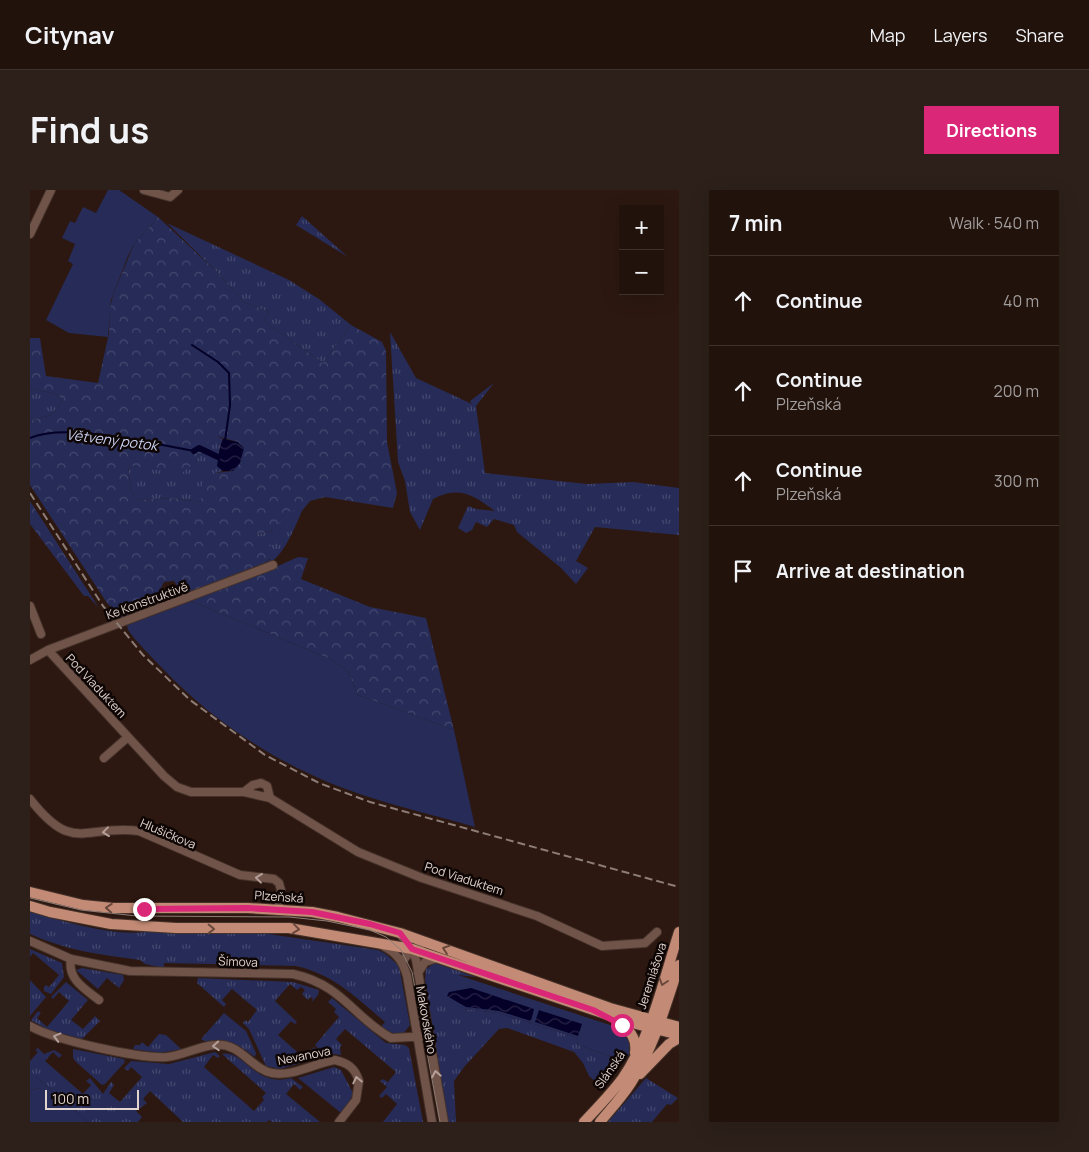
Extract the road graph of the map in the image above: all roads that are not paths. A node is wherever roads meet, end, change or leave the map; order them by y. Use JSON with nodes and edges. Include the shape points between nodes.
{"nodes":[{"id":1,"x":51,"y":190,"type":"edge"},
{"id":2,"x":144,"y":190,"type":"edge"},
{"id":3,"x":178,"y":190,"type":"edge"},
{"id":4,"x":32,"y":225,"type":"edge"},
{"id":5,"x":30,"y":234,"type":"edge"},
{"id":6,"x":273,"y":565,"type":"dead end"},
{"id":7,"x":30,"y":606,"type":"edge"},
{"id":8,"x":41,"y":634,"type":"dead end"},
{"id":9,"x":48,"y":650,"type":"junction"},
{"id":10,"x":30,"y":660,"type":"edge"},
{"id":11,"x":128,"y":737,"type":"junction"},
{"id":12,"x":104,"y":758,"type":"dead end"},
{"id":13,"x":244,"y":792,"type":"junction"},
{"id":14,"x":270,"y":798,"type":"junction"},
{"id":15,"x":30,"y":799,"type":"edge"},
{"id":16,"x":30,"y":892,"type":"edge"},
{"id":17,"x":30,"y":906,"type":"edge"},
{"id":18,"x":278,"y":910,"type":"junction"},
{"id":19,"x":657,"y":932,"type":"dead end"},
{"id":20,"x":679,"y":932,"type":"edge"},
{"id":21,"x":400,"y":933,"type":"junction"},
{"id":22,"x":30,"y":941,"type":"edge"},
{"id":23,"x":370,"y":941,"type":"junction"},
{"id":24,"x":427,"y":942,"type":"junction"},
{"id":25,"x":412,"y":949,"type":"junction"},
{"id":26,"x":439,"y":958,"type":"junction"},
{"id":27,"x":71,"y":959,"type":"junction"},
{"id":28,"x":402,"y":962,"type":"junction"},
{"id":29,"x":679,"y":965,"type":"edge"},
{"id":30,"x":418,"y":973,"type":"junction"},
{"id":31,"x":99,"y":1000,"type":"dead end"},
{"id":32,"x":593,"y":1010,"type":"junction"},
{"id":33,"x":654,"y":1025,"type":"junction"},
{"id":34,"x":30,"y":1026,"type":"edge"},
{"id":35,"x":679,"y":1026,"type":"edge"},
{"id":36,"x":430,"y":1036,"type":"junction"},
{"id":37,"x":679,"y":1036,"type":"edge"},
{"id":38,"x":417,"y":1037,"type":"junction"},
{"id":39,"x":634,"y":1060,"type":"junction"},
{"id":40,"x":631,"y":1083,"type":"junction"},
{"id":41,"x":339,"y":1122,"type":"edge"},
{"id":42,"x":432,"y":1122,"type":"edge"},
{"id":43,"x":444,"y":1122,"type":"edge"},
{"id":44,"x":584,"y":1122,"type":"edge"},
{"id":45,"x":600,"y":1122,"type":"edge"}],
"edges":[{"from":1,"to":4,"type":"street"},
{"from":2,"to":3,"type":"street","via":[[170,197]]},
{"from":4,"to":5,"type":"street"},
{"from":6,"to":9,"type":"street","name":"Ke Konstruktivě"},
{"from":7,"to":8,"type":"street"},
{"from":9,"to":10,"type":"street","name":"Ke Konstruktivě"},
{"from":9,"to":11,"type":"street","name":"Pod Viaduktem"},
{"from":11,"to":12,"type":"street","name":"Pod Viaduktem"},
{"from":11,"to":13,"type":"street","name":"Pod Viaduktem","via":[[177,787],[191,792]]},
{"from":13,"to":14,"type":"street","name":"Pod Viaduktem"},
{"from":13,"to":14,"type":"street","name":"Pod Viaduktem","via":[[261,783],[267,786]]},
{"from":14,"to":19,"type":"street","name":"Pod Viaduktem","via":[[358,852],[422,878],[536,916],[602,946],[645,943]]},
{"from":18,"to":15,"type":"street","name":"Hlušičkova","one_way":true,"via":[[281,890],[274,879],[240,875],[139,831],[67,832],[50,823]]},
{"from":18,"to":16,"type":"main road","name":"Plzeňská","one_way":true,"via":[[113,908],[83,905]]},
{"from":17,"to":23,"type":"main road","name":"Plzeňská","one_way":true,"via":[[111,924],[176,928],[289,928]]},
{"from":18,"to":21,"type":"main road","name":"Plzeňská","via":[[338,917]]},
{"from":20,"to":33,"type":"main road","name":"Jeremiášova","one_way":true},
{"from":21,"to":24,"type":"main road","name":"Plzeňská"},
{"from":21,"to":25,"type":"street","name":"Makovského"},
{"from":22,"to":27,"type":"street","name":"Šímova"},
{"from":23,"to":25,"type":"main road","name":"Plzeňská"},
{"from":23,"to":28,"type":"street","via":[[392,951]]},
{"from":24,"to":25,"type":"street"},
{"from":33,"to":24,"type":"main road","name":"Plzeňská","one_way":true},
{"from":25,"to":26,"type":"main road","name":"Plzeňská"},
{"from":25,"to":28,"type":"street"},
{"from":25,"to":30,"type":"street","name":"Makovského"},
{"from":26,"to":30,"type":"street","via":[[425,962]]},
{"from":26,"to":32,"type":"main road","name":"Plzeňská"},
{"from":27,"to":31,"type":"street","via":[[74,978]]},
{"from":27,"to":38,"type":"street","name":"Šímova","via":[[130,971],[294,974],[330,987],[386,1035],[396,1039]]},
{"from":28,"to":38,"type":"street","name":"Makovského"},
{"from":29,"to":33,"type":"main road","name":"Jeremiášova"},
{"from":30,"to":36,"type":"street","name":"Makovského"},
{"from":32,"to":33,"type":"main road","name":"Plzeňská"},
{"from":32,"to":39,"type":"main road","via":[[628,1029],[635,1041]]},
{"from":33,"to":35,"type":"main road","name":"Plzeňská"},
{"from":33,"to":37,"type":"main road","name":"Plzeňská"},
{"from":33,"to":39,"type":"main road","name":"Slánská"},
{"from":33,"to":40,"type":"main road","name":"Slánská"},
{"from":41,"to":34,"type":"street","name":"Nevanova","one_way":true,"via":[[352,1108],[359,1086],[356,1072],[344,1062],[335,1060],[283,1074],[271,1073],[238,1050],[222,1045],[166,1057],[146,1056],[60,1039]]},
{"from":36,"to":38,"type":"street","name":"Šímova"},
{"from":43,"to":36,"type":"street","name":"Makovského","one_way":true},
{"from":37,"to":40,"type":"main road"},
{"from":38,"to":42,"type":"street","name":"Makovského"},
{"from":39,"to":44,"type":"main road","name":"Slánská"},
{"from":40,"to":45,"type":"main road","name":"Slánská"}]}
